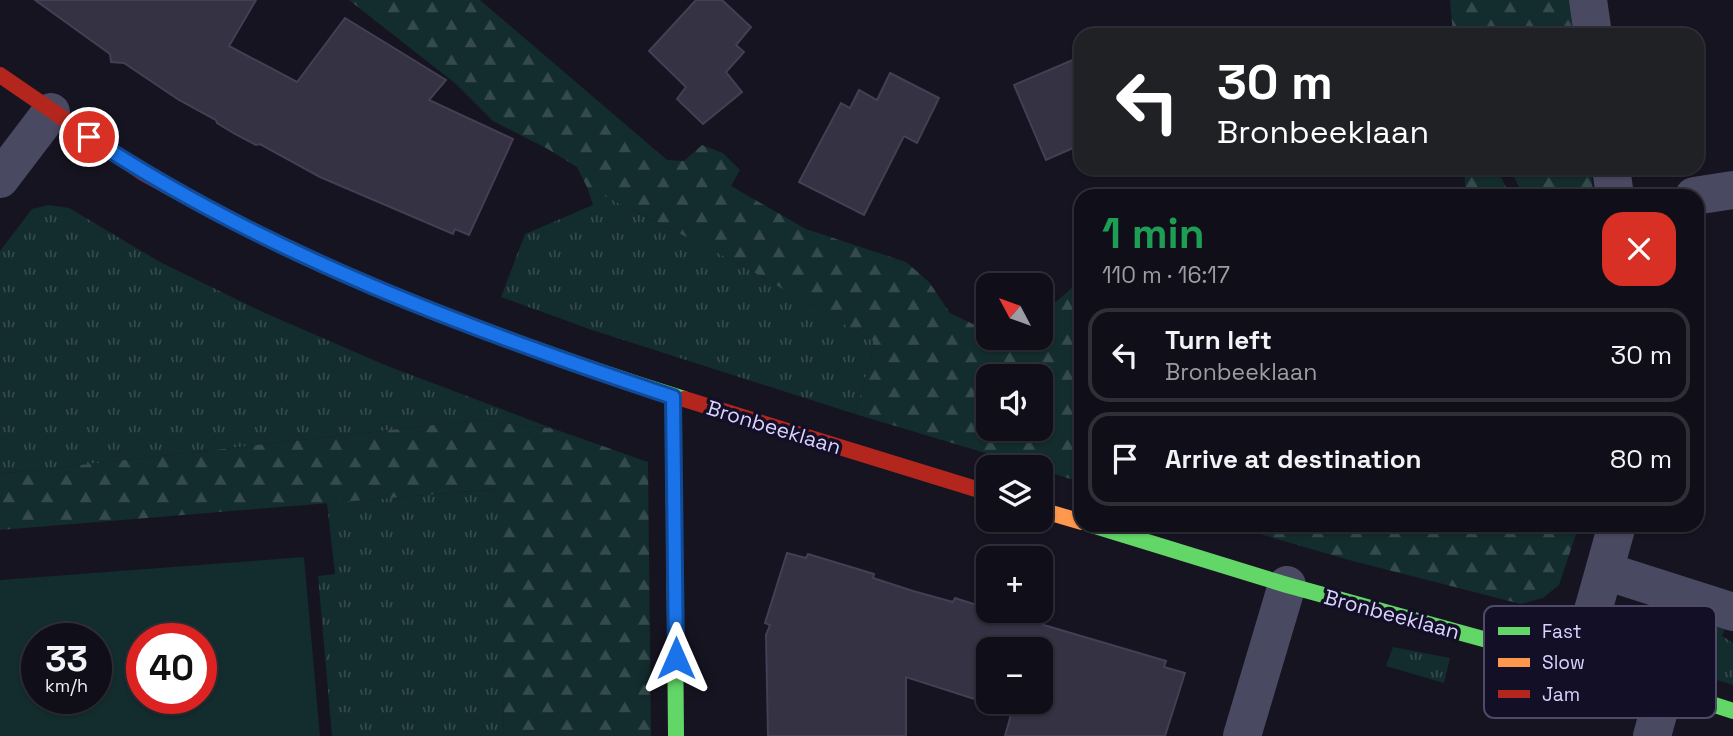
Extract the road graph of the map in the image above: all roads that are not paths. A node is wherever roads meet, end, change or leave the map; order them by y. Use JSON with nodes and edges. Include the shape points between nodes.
{"nodes":[{"id":1,"x":1588,"y":0,"type":"edge"},
{"id":2,"x":1592,"y":28,"type":"edge"},
{"id":3,"x":0,"y":75,"type":"edge"},
{"id":4,"x":51,"y":112,"type":"junction"},
{"id":5,"x":0,"y":179,"type":"edge"},
{"id":6,"x":1733,"y":190,"type":"edge"},
{"id":7,"x":1704,"y":194,"type":"edge"},
{"id":8,"x":673,"y":397,"type":"junction"},
{"id":9,"x":976,"y":490,"type":"edge"},
{"id":10,"x":1053,"y":514,"type":"edge"},
{"id":11,"x":1074,"y":520,"type":"edge"},
{"id":12,"x":1115,"y":532,"type":"edge"},
{"id":13,"x":1615,"y":532,"type":"edge"},
{"id":14,"x":1605,"y":571,"type":"junction"},
{"id":15,"x":1287,"y":585,"type":"junction"},
{"id":16,"x":1595,"y":606,"type":"edge"},
{"id":17,"x":1714,"y":606,"type":"edge"},
{"id":18,"x":1716,"y":607,"type":"edge"},
{"id":19,"x":1733,"y":612,"type":"edge"},
{"id":20,"x":1484,"y":638,"type":"edge"},
{"id":21,"x":1716,"y":706,"type":"edge"},
{"id":22,"x":1733,"y":711,"type":"edge"},
{"id":23,"x":1657,"y":718,"type":"edge"},
{"id":24,"x":676,"y":736,"type":"edge"},
{"id":25,"x":1242,"y":736,"type":"edge"},
{"id":26,"x":1652,"y":736,"type":"edge"}],
"edges":[{"from":1,"to":2,"type":"street"},
{"from":3,"to":4,"type":"street","name":"Bronbeeklaan"},
{"from":4,"to":5,"type":"street"},
{"from":4,"to":8,"type":"street","name":"Bronbeeklaan","via":[[145,174],[274,243],[554,357]]},
{"from":6,"to":7,"type":"street"},
{"from":8,"to":9,"type":"street","name":"Bronbeeklaan"},
{"from":8,"to":24,"type":"street"},
{"from":10,"to":11,"type":"street"},
{"from":12,"to":15,"type":"street","name":"Bronbeeklaan"},
{"from":13,"to":14,"type":"street"},
{"from":14,"to":16,"type":"street"},
{"from":14,"to":17,"type":"street"},
{"from":15,"to":20,"type":"street","name":"Bronbeeklaan"},
{"from":15,"to":25,"type":"street"},
{"from":18,"to":19,"type":"street"},
{"from":21,"to":22,"type":"street","name":"Bronbeeklaan"},
{"from":23,"to":26,"type":"street"}]}
